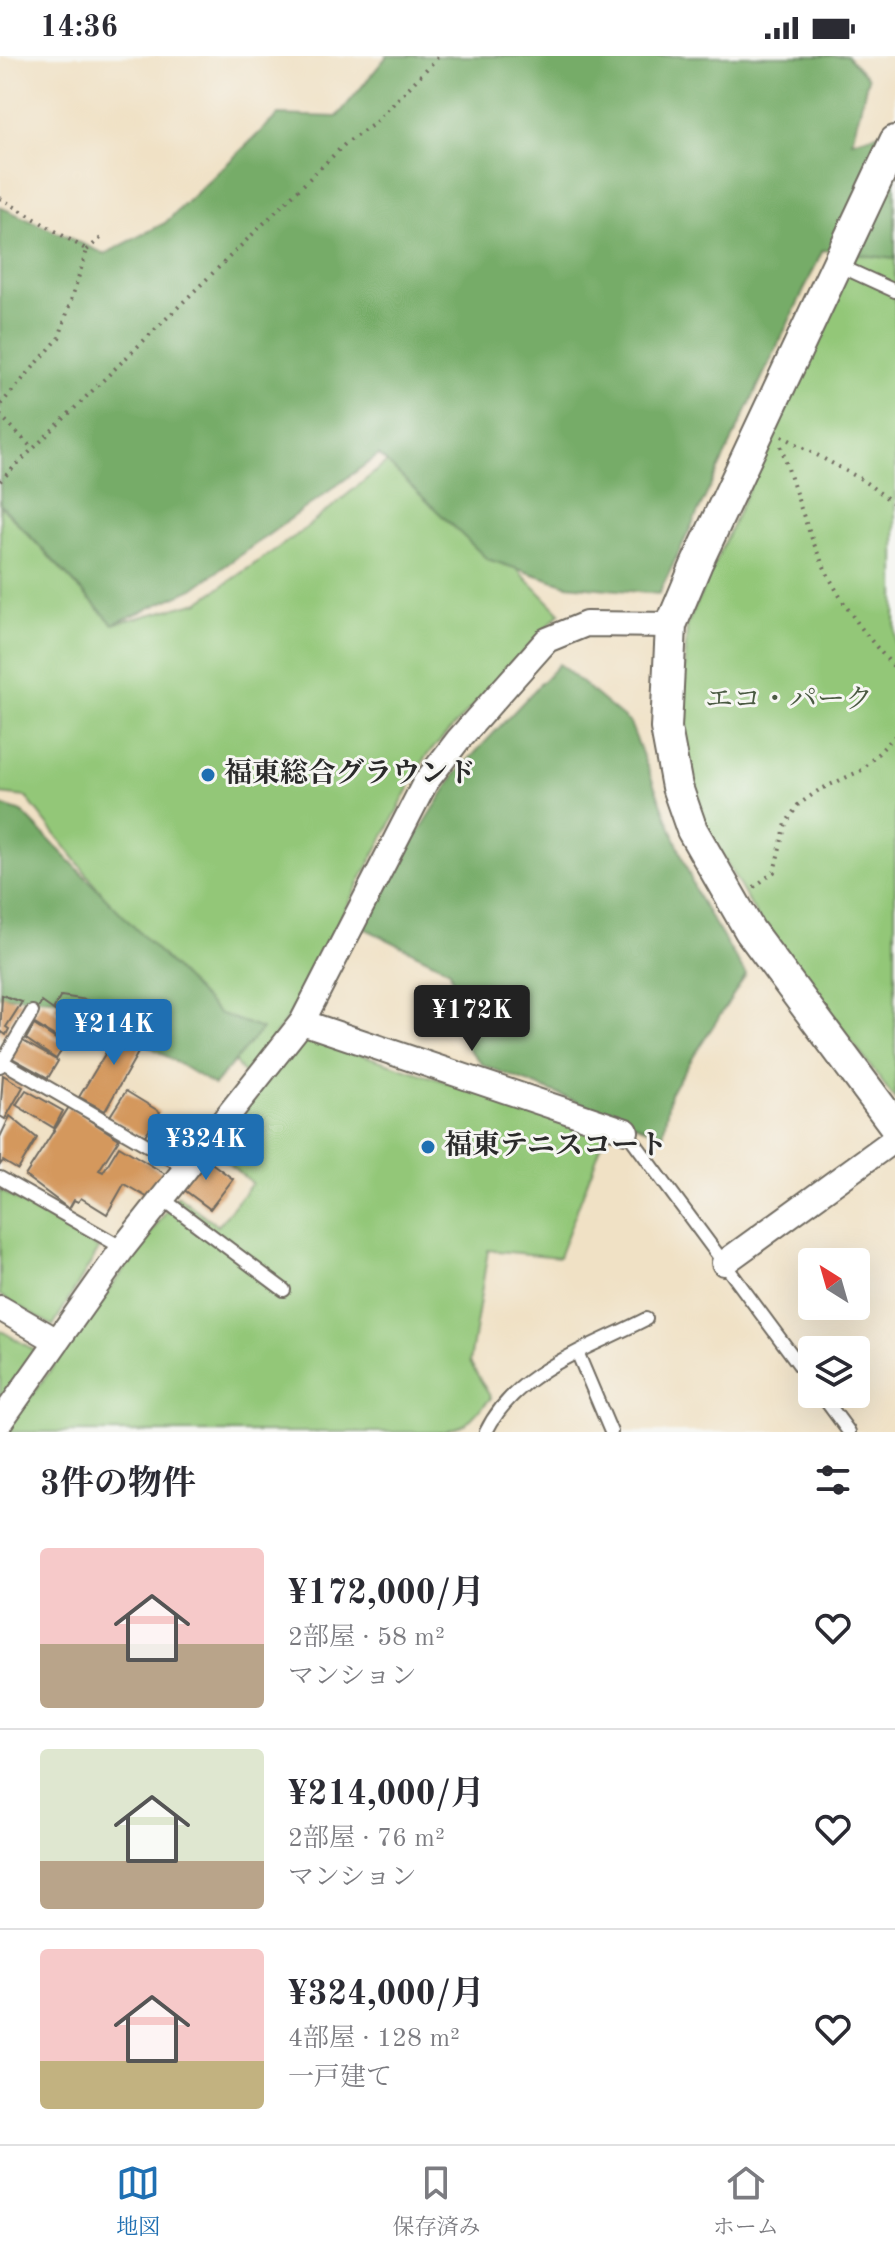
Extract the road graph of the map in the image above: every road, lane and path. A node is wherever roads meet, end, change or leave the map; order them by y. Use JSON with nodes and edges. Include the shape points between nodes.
{"nodes":[{"id":1,"x":439,"y":56,"type":"edge"},
{"id":2,"x":895,"y":141,"type":"edge"},
{"id":3,"x":0,"y":198,"type":"edge"},
{"id":4,"x":103,"y":236,"type":"dead end"},
{"id":5,"x":87,"y":250,"type":"junction"},
{"id":6,"x":836,"y":264,"type":"junction"},
{"id":7,"x":895,"y":291,"type":"edge"},
{"id":8,"x":0,"y":405,"type":"edge"},
{"id":9,"x":0,"y":415,"type":"edge"},
{"id":10,"x":33,"y":449,"type":"junction"},
{"id":11,"x":0,"y":481,"type":"edge"},
{"id":12,"x":895,"y":504,"type":"edge"},
{"id":13,"x":671,"y":625,"type":"junction"},
{"id":14,"x":895,"y":668,"type":"edge"},
{"id":15,"x":895,"y":736,"type":"edge"},
{"id":16,"x":749,"y":891,"type":"dead end"},
{"id":17,"x":32,"y":1012,"type":"dead end"},
{"id":18,"x":302,"y":1022,"type":"junction"},
{"id":19,"x":1,"y":1064,"type":"edge"},
{"id":20,"x":895,"y":1126,"type":"edge"},
{"id":21,"x":626,"y":1131,"type":"joint"},
{"id":22,"x":895,"y":1139,"type":"edge"},
{"id":23,"x":187,"y":1168,"type":"junction"},
{"id":24,"x":0,"y":1178,"type":"edge"},
{"id":25,"x":163,"y":1199,"type":"junction"},
{"id":26,"x":123,"y":1248,"type":"junction"},
{"id":27,"x":724,"y":1263,"type":"junction"},
{"id":28,"x":284,"y":1290,"type":"dead end"},
{"id":29,"x":0,"y":1308,"type":"edge"},
{"id":30,"x":646,"y":1319,"type":"dead end"},
{"id":31,"x":57,"y":1341,"type":"junction"},
{"id":32,"x":578,"y":1354,"type":"junction"},
{"id":33,"x":798,"y":1363,"type":"edge"},
{"id":34,"x":831,"y":1408,"type":"edge"},
{"id":35,"x":0,"y":1422,"type":"edge"},
{"id":36,"x":486,"y":1432,"type":"edge"},
{"id":37,"x":611,"y":1432,"type":"edge"},
{"id":38,"x":849,"y":1432,"type":"edge"}],
"edges":[{"from":1,"to":10,"type":"path"},
{"from":2,"to":6,"type":"street"},
{"from":3,"to":5,"type":"path"},
{"from":4,"to":5,"type":"path"},
{"from":5,"to":8,"type":"path","via":[[59,338]]},
{"from":6,"to":7,"type":"lane"},
{"from":6,"to":13,"type":"street"},
{"from":9,"to":10,"type":"path"},
{"from":10,"to":11,"type":"path"},
{"from":12,"to":14,"type":"path","via":[[777,433],[811,543],[831,586]]},
{"from":13,"to":18,"type":"street","via":[[586,624],[547,640],[425,783]]},
{"from":13,"to":20,"type":"street","via":[[666,728],[692,830],[750,931]]},
{"from":15,"to":16,"type":"path","via":[[862,770],[798,805],[786,823],[774,872]]},
{"from":17,"to":19,"type":"lane"},
{"from":18,"to":21,"type":"street"},
{"from":18,"to":23,"type":"street"},
{"from":19,"to":23,"type":"lane"},
{"from":21,"to":27,"type":"lane"},
{"from":22,"to":27,"type":"street"},
{"from":23,"to":25,"type":"street"},
{"from":24,"to":26,"type":"lane"},
{"from":25,"to":26,"type":"street"},
{"from":25,"to":28,"type":"lane"},
{"from":26,"to":31,"type":"street"},
{"from":27,"to":33,"type":"lane"},
{"from":29,"to":31,"type":"street"},
{"from":30,"to":32,"type":"lane"},
{"from":31,"to":35,"type":"street"},
{"from":32,"to":36,"type":"lane","via":[[522,1383],[498,1408]]},
{"from":32,"to":37,"type":"lane"},
{"from":34,"to":38,"type":"lane"}]}
